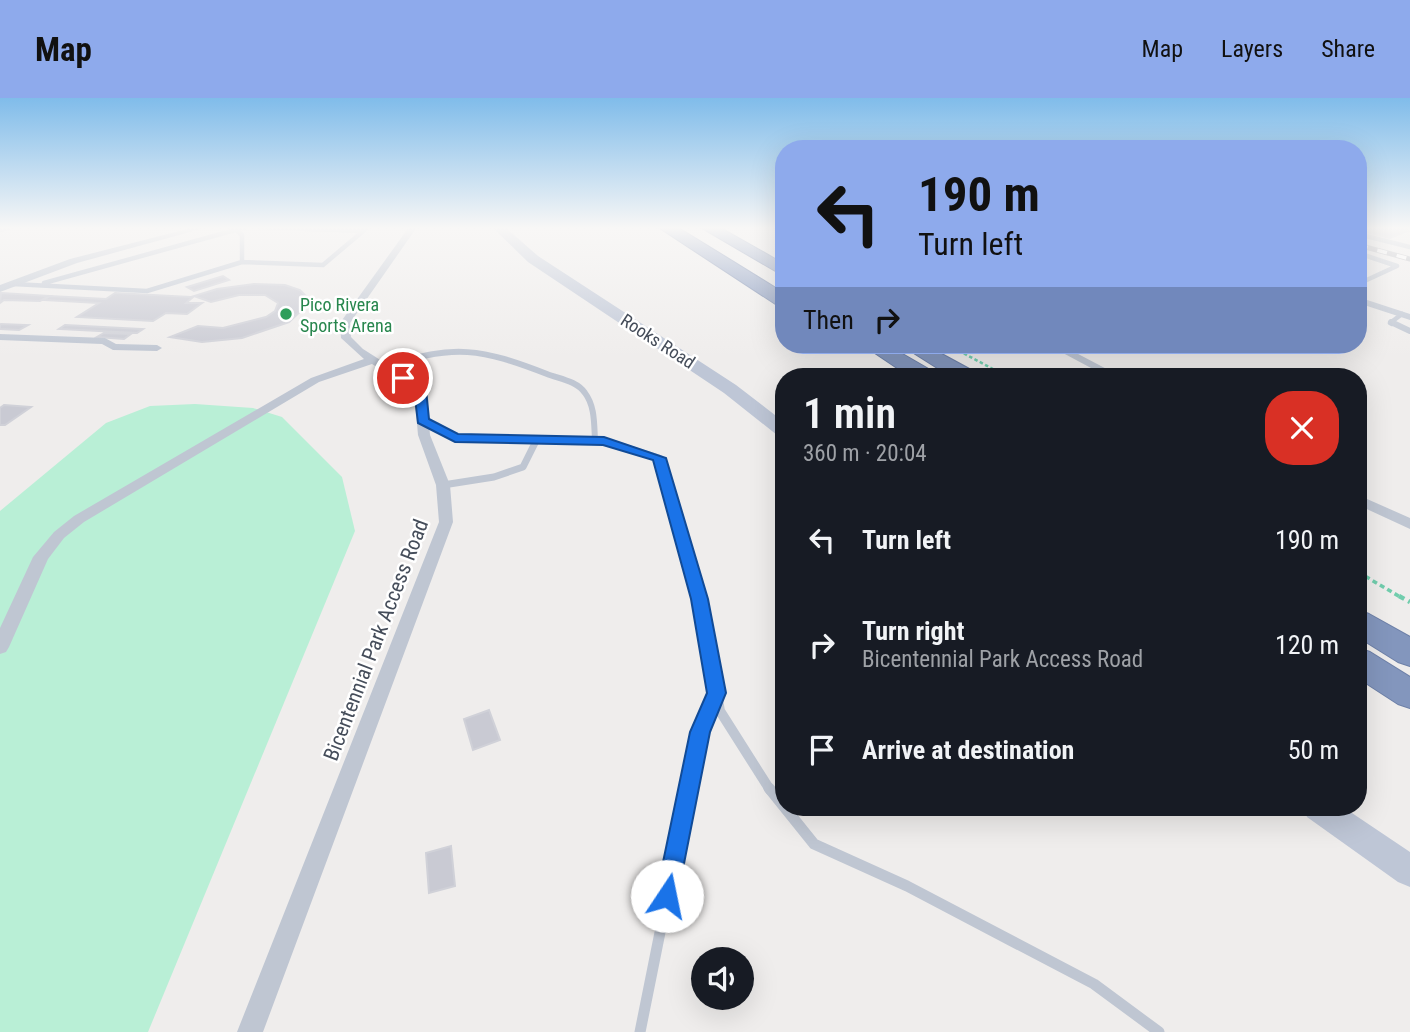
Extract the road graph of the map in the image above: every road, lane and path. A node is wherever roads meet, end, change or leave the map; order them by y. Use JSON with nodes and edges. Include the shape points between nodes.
{"nodes":[{"id":1,"x":56,"y":271,"type":"edge"},
{"id":2,"x":88,"y":271,"type":"edge"},
{"id":3,"x":214,"y":271,"type":"edge"},
{"id":4,"x":382,"y":271,"type":"edge"},
{"id":5,"x":551,"y":271,"type":"edge"},
{"id":6,"x":736,"y":271,"type":"edge"},
{"id":7,"x":752,"y":271,"type":"edge"},
{"id":8,"x":1387,"y":271,"type":"edge"},
{"id":9,"x":1367,"y":280,"type":"edge"},
{"id":10,"x":10,"y":284,"type":"junction"},
{"id":11,"x":38,"y":285,"type":"junction"},
{"id":12,"x":775,"y":285,"type":"edge"},
{"id":13,"x":0,"y":289,"type":"edge"},
{"id":14,"x":775,"y":295,"type":"edge"},
{"id":15,"x":1367,"y":303,"type":"edge"},
{"id":16,"x":1406,"y":315,"type":"edge"},
{"id":17,"x":1410,"y":331,"type":"edge"},
{"id":18,"x":0,"y":337,"type":"edge"},
{"id":19,"x":157,"y":348,"type":"dead end"},
{"id":20,"x":869,"y":354,"type":"edge"},
{"id":21,"x":888,"y":354,"type":"edge"},
{"id":22,"x":908,"y":354,"type":"edge"},
{"id":23,"x":927,"y":354,"type":"edge"},
{"id":24,"x":965,"y":354,"type":"edge"},
{"id":25,"x":1069,"y":354,"type":"edge"},
{"id":26,"x":380,"y":363,"type":"junction"},
{"id":27,"x":891,"y":368,"type":"edge"},
{"id":28,"x":912,"y":368,"type":"edge"},
{"id":29,"x":932,"y":368,"type":"edge"},
{"id":30,"x":951,"y":368,"type":"edge"},
{"id":31,"x":991,"y":368,"type":"edge"},
{"id":32,"x":1098,"y":368,"type":"edge"},
{"id":33,"x":423,"y":421,"type":"junction"},
{"id":34,"x":775,"y":424,"type":"edge"},
{"id":35,"x":537,"y":439,"type":"junction"},
{"id":36,"x":595,"y":440,"type":"junction"},
{"id":37,"x":443,"y":485,"type":"junction"},
{"id":38,"x":1367,"y":503,"type":"edge"},
{"id":39,"x":1410,"y":524,"type":"edge"},
{"id":40,"x":1367,"y":577,"type":"edge"},
{"id":41,"x":1410,"y":602,"type":"edge"},
{"id":42,"x":1367,"y":610,"type":"edge"},
{"id":43,"x":1367,"y":627,"type":"edge"},
{"id":44,"x":1410,"y":636,"type":"edge"},
{"id":45,"x":0,"y":647,"type":"edge"},
{"id":46,"x":1367,"y":649,"type":"edge"},
{"id":47,"x":1410,"y":653,"type":"edge"},
{"id":48,"x":1367,"y":667,"type":"edge"},
{"id":49,"x":1410,"y":675,"type":"edge"},
{"id":50,"x":717,"y":693,"type":"junction"},
{"id":51,"x":1410,"y":694,"type":"edge"},
{"id":52,"x":775,"y":797,"type":"edge"},
{"id":53,"x":791,"y":816,"type":"edge"},
{"id":54,"x":1331,"y":816,"type":"edge"},
{"id":55,"x":1410,"y":871,"type":"edge"},
{"id":56,"x":250,"y":1032,"type":"edge"},
{"id":57,"x":640,"y":1032,"type":"edge"},
{"id":58,"x":1159,"y":1032,"type":"edge"}],
"edges":[{"from":1,"to":10,"type":"street"},
{"from":2,"to":11,"type":"lane"},
{"from":3,"to":11,"type":"lane","via":[[147,291]]},
{"from":4,"to":26,"type":"street","name":"Bicentennial Park Access Road","via":[[345,323],[346,338]]},
{"from":5,"to":34,"type":"street","name":"Rooks Road","via":[[730,389]]},
{"from":6,"to":14,"type":"highway"},
{"from":7,"to":12,"type":"highway"},
{"from":8,"to":9,"type":"lane"},
{"from":10,"to":11,"type":"lane"},
{"from":10,"to":13,"type":"street"},
{"from":15,"to":16,"type":"street"},
{"from":16,"to":17,"type":"lane","via":[[1390,323]]},
{"from":18,"to":19,"type":"street"},
{"from":20,"to":27,"type":"highway"},
{"from":21,"to":28,"type":"highway"},
{"from":22,"to":29,"type":"highway"},
{"from":23,"to":30,"type":"highway"},
{"from":24,"to":31,"type":"path"},
{"from":25,"to":32,"type":"street"},
{"from":26,"to":33,"type":"street","name":"Bicentennial Park Access Road","via":[[420,389]]},
{"from":26,"to":36,"type":"lane","via":[[444,350],[478,350],[528,365],[582,389],[594,412]]},
{"from":26,"to":45,"type":"street","via":[[315,380],[79,519],[41,557]]},
{"from":33,"to":35,"type":"lane","via":[[455,438]]},
{"from":33,"to":37,"type":"street","name":"Bicentennial Park Access Road"},
{"from":35,"to":36,"type":"lane"},
{"from":35,"to":37,"type":"lane","via":[[523,467]]},
{"from":36,"to":50,"type":"lane","via":[[659,458],[700,599]]},
{"from":37,"to":56,"type":"street","name":"Bicentennial Park Access Road","via":[[446,522]]},
{"from":38,"to":39,"type":"street"},
{"from":40,"to":41,"type":"path"},
{"from":42,"to":44,"type":"highway"},
{"from":43,"to":47,"type":"highway"},
{"from":46,"to":49,"type":"highway"},
{"from":48,"to":51,"type":"highway"},
{"from":50,"to":52,"type":"lane","via":[[720,711]]},
{"from":50,"to":57,"type":"lane","via":[[700,732]]},
{"from":53,"to":58,"type":"lane","via":[[814,844],[907,886],[1094,984]]},
{"from":54,"to":55,"type":"street"}]}
